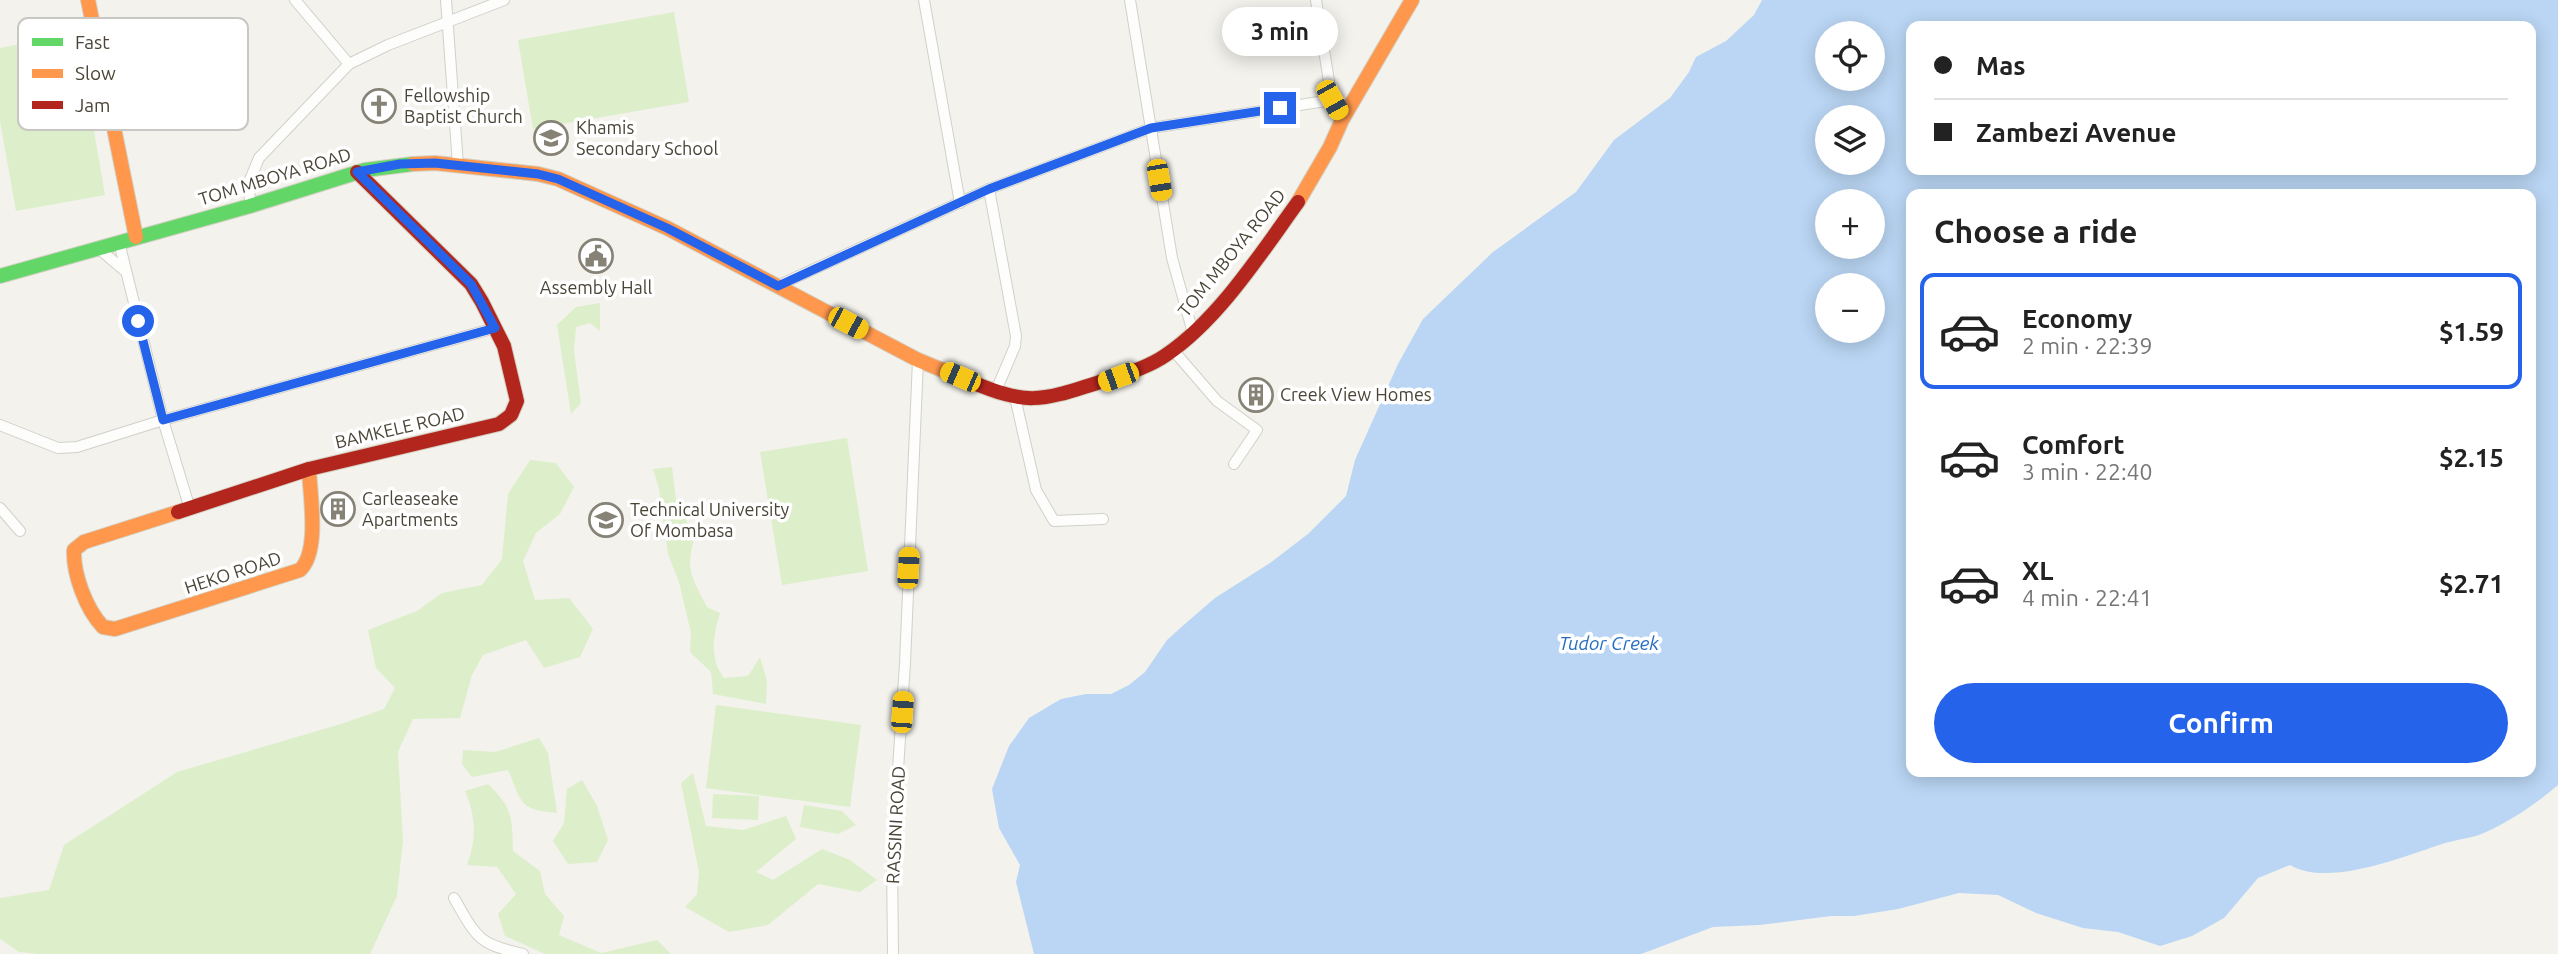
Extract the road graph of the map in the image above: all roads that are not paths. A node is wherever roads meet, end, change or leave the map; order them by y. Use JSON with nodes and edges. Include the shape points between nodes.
{"nodes":[{"id":1,"x":88,"y":0,"type":"edge"},
{"id":2,"x":295,"y":0,"type":"edge"},
{"id":3,"x":446,"y":0,"type":"edge"},
{"id":4,"x":504,"y":0,"type":"edge"},
{"id":5,"x":924,"y":0,"type":"edge"},
{"id":6,"x":1130,"y":0,"type":"edge"},
{"id":7,"x":1316,"y":0,"type":"edge"},
{"id":8,"x":1412,"y":0,"type":"edge"},
{"id":9,"x":92,"y":18,"type":"edge"},
{"id":10,"x":447,"y":23,"type":"junction"},
{"id":11,"x":349,"y":64,"type":"junction"},
{"id":12,"x":1332,"y":100,"type":"junction"},
{"id":13,"x":1342,"y":120,"type":"junction"},
{"id":14,"x":1151,"y":128,"type":"junction"},
{"id":15,"x":114,"y":130,"type":"edge"},
{"id":16,"x":458,"y":165,"type":"junction"},
{"id":17,"x":357,"y":172,"type":"junction"},
{"id":18,"x":989,"y":189,"type":"junction"},
{"id":19,"x":960,"y":203,"type":"junction"},
{"id":20,"x":250,"y":206,"type":"junction"},
{"id":21,"x":136,"y":237,"type":"junction"},
{"id":22,"x":119,"y":242,"type":"junction"},
{"id":23,"x":98,"y":248,"type":"junction"},
{"id":24,"x":125,"y":271,"type":"junction"},
{"id":25,"x":0,"y":276,"type":"edge"},
{"id":26,"x":778,"y":286,"type":"junction"},
{"id":27,"x":495,"y":328,"type":"junction"},
{"id":28,"x":1193,"y":333,"type":"junction"},
{"id":29,"x":1173,"y":350,"type":"junction"},
{"id":30,"x":918,"y":360,"type":"junction"},
{"id":31,"x":995,"y":393,"type":"junction"},
{"id":32,"x":1015,"y":397,"type":"junction"},
{"id":33,"x":163,"y":420,"type":"junction"},
{"id":34,"x":0,"y":425,"type":"edge"},
{"id":35,"x":1234,"y":464,"type":"dead end"},
{"id":36,"x":309,"y":469,"type":"junction"},
{"id":37,"x":0,"y":508,"type":"edge"},
{"id":38,"x":190,"y":509,"type":"junction"},
{"id":39,"x":1103,"y":519,"type":"dead end"},
{"id":40,"x":20,"y":531,"type":"dead end"},
{"id":41,"x":454,"y":898,"type":"dead end"},
{"id":42,"x":523,"y":954,"type":"edge"},
{"id":43,"x":893,"y":954,"type":"edge"}],
"edges":[{"from":1,"to":9,"type":"main road"},
{"from":2,"to":11,"type":"street"},
{"from":3,"to":10,"type":"street"},
{"from":4,"to":10,"type":"street"},
{"from":5,"to":19,"type":"street"},
{"from":6,"to":14,"type":"street"},
{"from":7,"to":12,"type":"street"},
{"from":8,"to":13,"type":"main road","name":"TOM MBOYA ROAD"},
{"from":10,"to":11,"type":"street"},
{"from":10,"to":16,"type":"street"},
{"from":11,"to":20,"type":"street","via":[[259,158],[248,182]]},
{"from":12,"to":13,"type":"street"},
{"from":12,"to":14,"type":"street"},
{"from":13,"to":28,"type":"main road","name":"TOM MBOYA ROAD","via":[[1304,193]]},
{"from":14,"to":18,"type":"street"},
{"from":14,"to":28,"type":"street","via":[[1172,258]]},
{"from":15,"to":21,"type":"main road"},
{"from":16,"to":17,"type":"main road","name":"TOM MBOYA ROAD","via":[[400,164]]},
{"from":16,"to":26,"type":"main road","name":"TOM MBOYA ROAD","via":[[558,179],[667,228]]},
{"from":17,"to":20,"type":"main road","name":"TOM MBOYA ROAD"},
{"from":17,"to":27,"type":"main road","via":[[471,284]]},
{"from":18,"to":19,"type":"street"},
{"from":18,"to":31,"type":"street","via":[[1016,336]]},
{"from":19,"to":26,"type":"street"},
{"from":20,"to":21,"type":"main road","name":"TOM MBOYA ROAD"},
{"from":21,"to":22,"type":"main road","name":"TOM MBOYA ROAD"},
{"from":22,"to":23,"type":"main road","name":"TOM MBOYA ROAD"},
{"from":22,"to":24,"type":"street"},
{"from":23,"to":24,"type":"street"},
{"from":23,"to":25,"type":"main road","name":"TOM MBOYA ROAD"},
{"from":24,"to":33,"type":"street"},
{"from":26,"to":30,"type":"main road","name":"TOM MBOYA ROAD"},
{"from":27,"to":33,"type":"street"},
{"from":27,"to":36,"type":"main road","name":"BAMKELE ROAD","via":[[517,401],[510,418]]},
{"from":28,"to":29,"type":"main road","name":"TOM MBOYA ROAD"},
{"from":29,"to":32,"type":"main road","name":"TOM MBOYA ROAD","via":[[1099,384],[1052,397]]},
{"from":29,"to":35,"type":"street","via":[[1217,401],[1257,430]]},
{"from":30,"to":31,"type":"main road","name":"TOM MBOYA ROAD"},
{"from":30,"to":43,"type":"street","name":"RASSINI ROAD","via":[[892,860]]},
{"from":31,"to":32,"type":"main road","name":"TOM MBOYA ROAD"},
{"from":32,"to":39,"type":"street","via":[[1036,490],[1054,521]]},
{"from":33,"to":34,"type":"street","via":[[62,449]]},
{"from":33,"to":38,"type":"street"},
{"from":36,"to":38,"type":"main road","name":"HEKO ROAD"},
{"from":36,"to":38,"type":"main road","name":"HEKO ROAD","via":[[312,554],[303,569],[115,629],[100,624],[88,601],[74,550],[100,535]]},
{"from":37,"to":40,"type":"street"},
{"from":41,"to":42,"type":"street","via":[[487,945]]}]}
